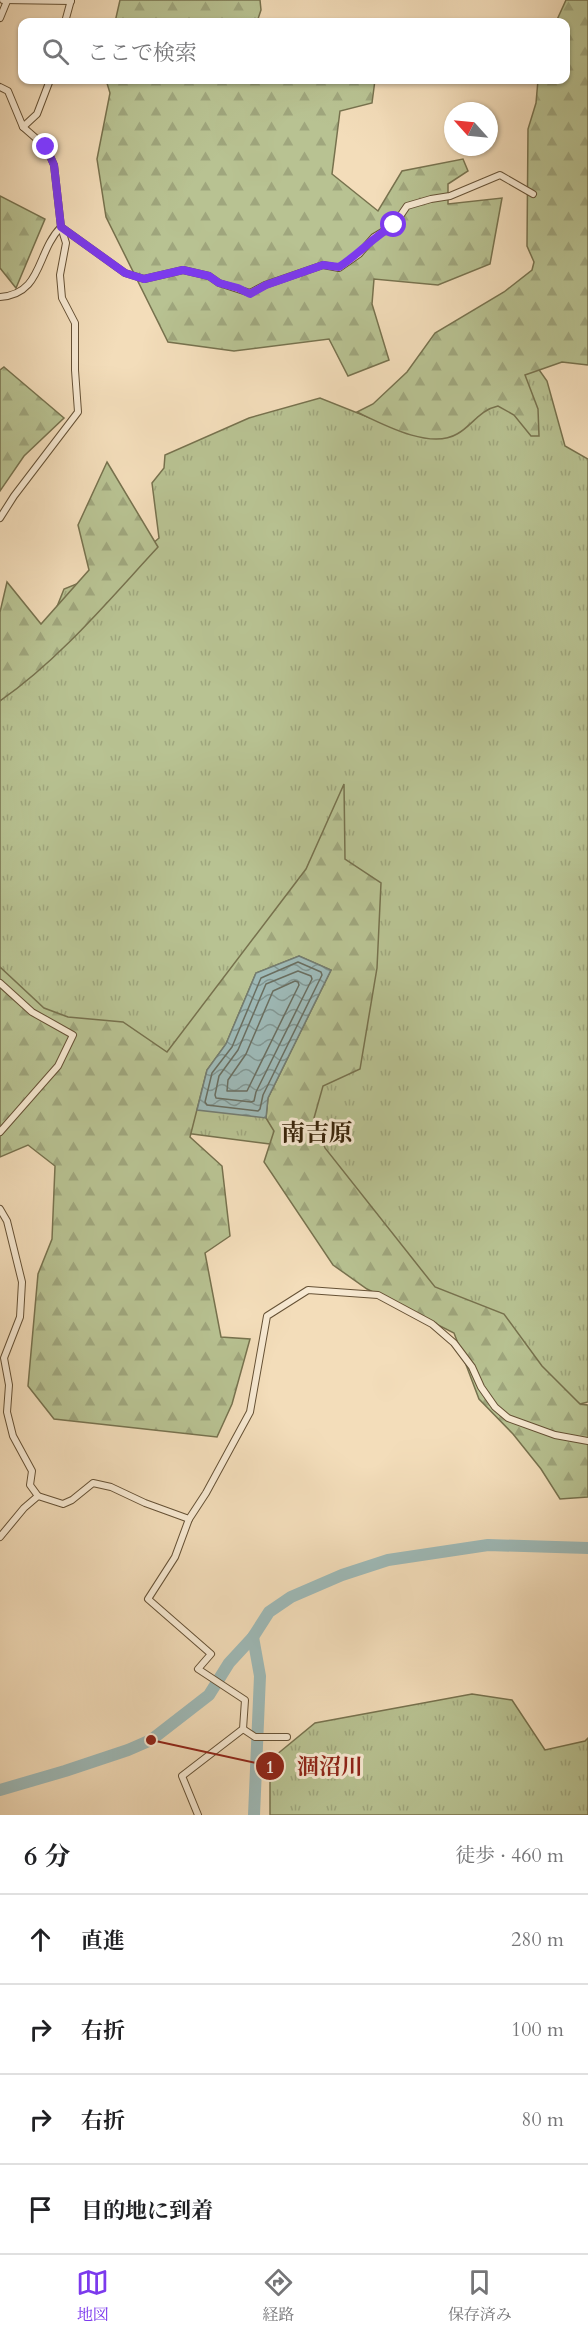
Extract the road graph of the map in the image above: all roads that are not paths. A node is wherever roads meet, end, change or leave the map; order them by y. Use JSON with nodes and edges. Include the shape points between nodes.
{"nodes":[{"id":1,"x":5,"y":1,"type":"edge"},
{"id":2,"x":71,"y":1,"type":"edge"},
{"id":3,"x":0,"y":18,"type":"edge"},
{"id":4,"x":66,"y":18,"type":"edge"},
{"id":5,"x":48,"y":84,"type":"edge"},
{"id":6,"x":0,"y":87,"type":"edge"},
{"id":7,"x":23,"y":127,"type":"junction"},
{"id":8,"x":533,"y":194,"type":"dead end"},
{"id":9,"x":61,"y":227,"type":"junction"},
{"id":10,"x":0,"y":297,"type":"edge"},
{"id":11,"x":0,"y":518,"type":"edge"},
{"id":12,"x":0,"y":983,"type":"edge"},
{"id":13,"x":0,"y":1132,"type":"edge"},
{"id":14,"x":0,"y":1209,"type":"edge"},
{"id":15,"x":2,"y":1356,"type":"edge"},
{"id":16,"x":588,"y":1441,"type":"edge"},
{"id":17,"x":38,"y":1496,"type":"junction"},
{"id":18,"x":189,"y":1519,"type":"junction"},
{"id":19,"x":0,"y":1537,"type":"edge"},
{"id":20,"x":243,"y":1729,"type":"junction"},
{"id":21,"x":285,"y":1738,"type":"dead end"},
{"id":22,"x":198,"y":1815,"type":"edge"}],
"edges":[{"from":1,"to":2,"type":"street"},
{"from":1,"to":3,"type":"street"},
{"from":2,"to":4,"type":"street"},
{"from":5,"to":7,"type":"street","via":[[37,114]]},
{"from":6,"to":7,"type":"street","via":[[8,91]]},
{"from":7,"to":9,"type":"street","via":[[46,147],[54,165]]},
{"from":8,"to":9,"type":"street","via":[[500,175],[450,196],[407,206],[394,225],[339,267],[323,265],[250,294],[209,276],[183,270],[144,279],[125,273]]},
{"from":9,"to":10,"type":"street","via":[[52,236],[34,278],[20,294]]},
{"from":9,"to":11,"type":"street","via":[[66,243],[62,298],[75,323],[78,412]]},
{"from":12,"to":13,"type":"street","via":[[32,1012],[73,1035],[52,1074]]},
{"from":14,"to":15,"type":"street","via":[[7,1221],[22,1282],[20,1317]]},
{"from":15,"to":17,"type":"street","via":[[13,1436],[32,1471],[30,1485]]},
{"from":16,"to":18,"type":"street","via":[[508,1418],[495,1407],[453,1343],[432,1324],[378,1295],[308,1290],[267,1316],[250,1412]]},
{"from":17,"to":18,"type":"street","via":[[63,1504],[93,1483]]},
{"from":17,"to":19,"type":"street"},
{"from":18,"to":20,"type":"street","via":[[175,1557],[148,1599],[211,1654],[198,1668],[245,1700]]},
{"from":20,"to":21,"type":"street","via":[[255,1737]]},
{"from":20,"to":22,"type":"street","via":[[182,1776]]}]}
